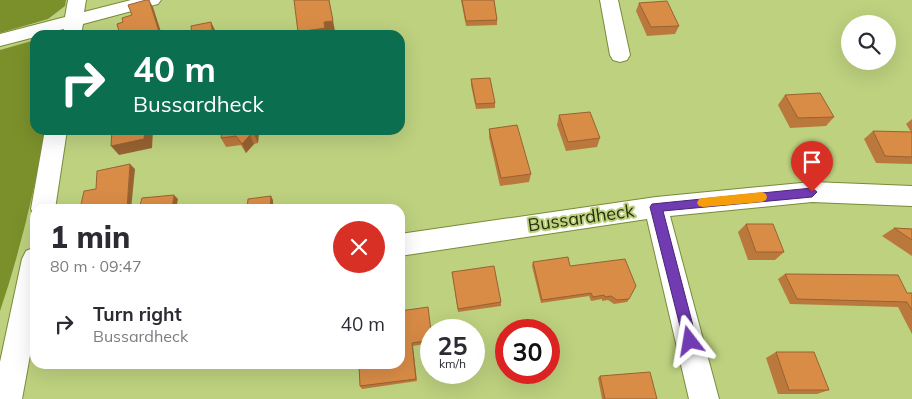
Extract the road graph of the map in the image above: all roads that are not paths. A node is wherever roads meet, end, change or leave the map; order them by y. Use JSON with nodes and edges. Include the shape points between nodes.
{"nodes":[{"id":1,"x":76,"y":0,"type":"edge"},
{"id":2,"x":152,"y":0,"type":"edge"},
{"id":3,"x":609,"y":0,"type":"edge"},
{"id":4,"x":74,"y":28,"type":"edge"},
{"id":5,"x":30,"y":35,"type":"edge"},
{"id":6,"x":0,"y":40,"type":"edge"},
{"id":7,"x":620,"y":56,"type":"dead end"},
{"id":8,"x":55,"y":135,"type":"edge"},
{"id":9,"x":912,"y":196,"type":"edge"},
{"id":10,"x":44,"y":204,"type":"edge"},
{"id":11,"x":656,"y":207,"type":"junction"},
{"id":12,"x":405,"y":244,"type":"edge"},
{"id":13,"x":30,"y":306,"type":"edge"},
{"id":14,"x":7,"y":399,"type":"edge"},
{"id":15,"x":704,"y":399,"type":"edge"}],
"edges":[{"from":1,"to":4,"type":"street"},
{"from":2,"to":4,"type":"street"},
{"from":3,"to":7,"type":"street"},
{"from":5,"to":6,"type":"street"},
{"from":8,"to":10,"type":"street"},
{"from":9,"to":11,"type":"street","name":"Bussardheck","via":[[812,192]]},
{"from":11,"to":12,"type":"street","name":"Bussardheck"},
{"from":11,"to":15,"type":"street"},
{"from":13,"to":14,"type":"street"}]}
